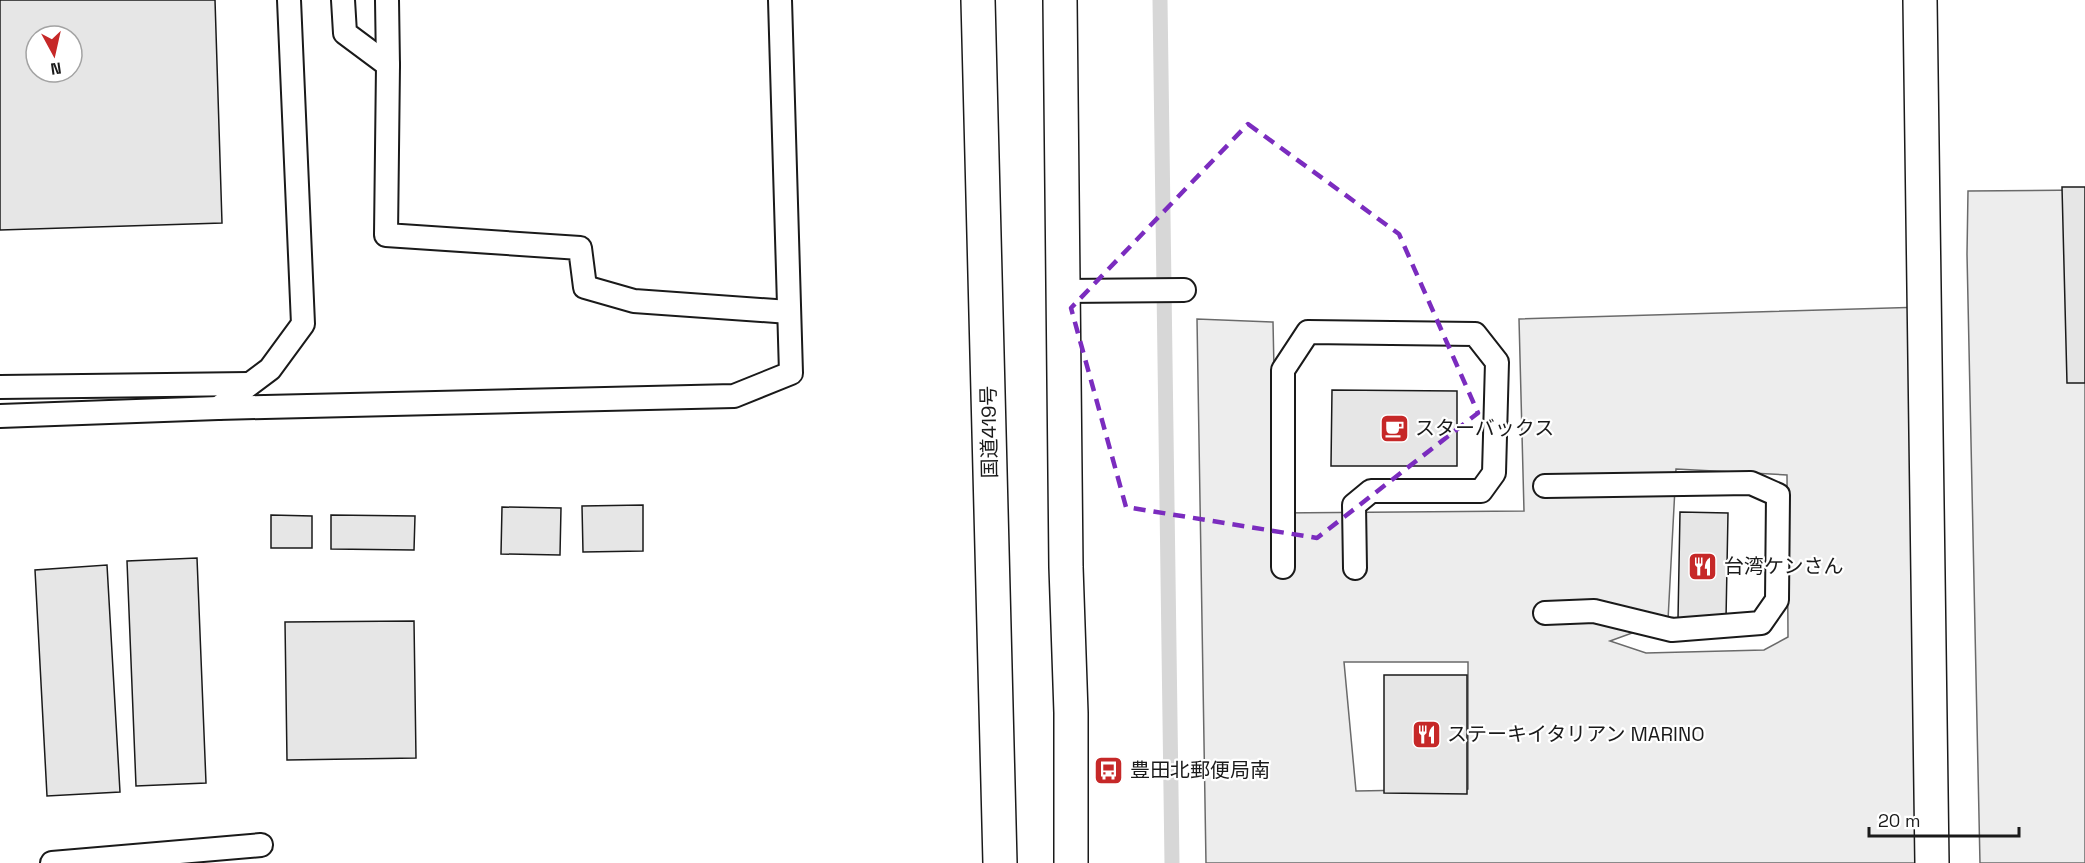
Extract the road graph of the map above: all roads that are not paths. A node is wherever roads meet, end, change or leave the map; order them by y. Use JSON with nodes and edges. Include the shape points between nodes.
{"nodes":[{"id":1,"x":289,"y":0,"type":"edge"},
{"id":2,"x":343,"y":0,"type":"edge"},
{"id":3,"x":387,"y":0,"type":"edge"},
{"id":4,"x":780,"y":0,"type":"edge"},
{"id":5,"x":978,"y":0,"type":"edge"},
{"id":6,"x":1060,"y":0,"type":"edge"},
{"id":7,"x":1920,"y":0,"type":"edge"},
{"id":8,"x":388,"y":64,"type":"junction"},
{"id":9,"x":1184,"y":290,"type":"dead end"},
{"id":10,"x":1064,"y":291,"type":"junction"},
{"id":11,"x":789,"y":312,"type":"junction"},
{"id":12,"x":249,"y":384,"type":"junction"},
{"id":13,"x":0,"y":387,"type":"edge"},
{"id":14,"x":218,"y":408,"type":"junction"},
{"id":15,"x":0,"y":416,"type":"edge"},
{"id":16,"x":1545,"y":486,"type":"dead end"},
{"id":17,"x":1282,"y":567,"type":"dead end"},
{"id":18,"x":1355,"y":568,"type":"dead end"},
{"id":19,"x":1545,"y":613,"type":"dead end"},
{"id":20,"x":261,"y":845,"type":"dead end"},
{"id":21,"x":52,"y":863,"type":"edge"},
{"id":22,"x":1000,"y":863,"type":"edge"},
{"id":23,"x":1071,"y":863,"type":"edge"},
{"id":24,"x":1932,"y":863,"type":"edge"}],
"edges":[{"from":1,"to":12,"type":"lane","via":[[303,324],[270,369]]},
{"from":2,"to":8,"type":"lane","via":[[345,33]]},
{"from":3,"to":8,"type":"lane"},
{"from":4,"to":11,"type":"lane"},
{"from":5,"to":22,"type":"main road","name":"国道419号"},
{"from":6,"to":10,"type":"main road"},
{"from":7,"to":24,"type":"main road"},
{"from":8,"to":11,"type":"lane","via":[[386,235],[580,248],[585,286],[634,301]]},
{"from":9,"to":10,"type":"lane"},
{"from":10,"to":23,"type":"main road"},
{"from":11,"to":14,"type":"lane","via":[[791,374],[734,396]]},
{"from":12,"to":13,"type":"lane"},
{"from":12,"to":14,"type":"lane"},
{"from":14,"to":15,"type":"lane"},
{"from":16,"to":19,"type":"lane","via":[[1751,483],[1778,495],[1777,600],[1761,623],[1672,630],[1594,611]]},
{"from":17,"to":18,"type":"lane","via":[[1282,370],[1308,332],[1475,334],[1497,362],[1494,473],[1481,491],[1371,491],[1354,505]]},
{"from":20,"to":21,"type":"lane"}]}
